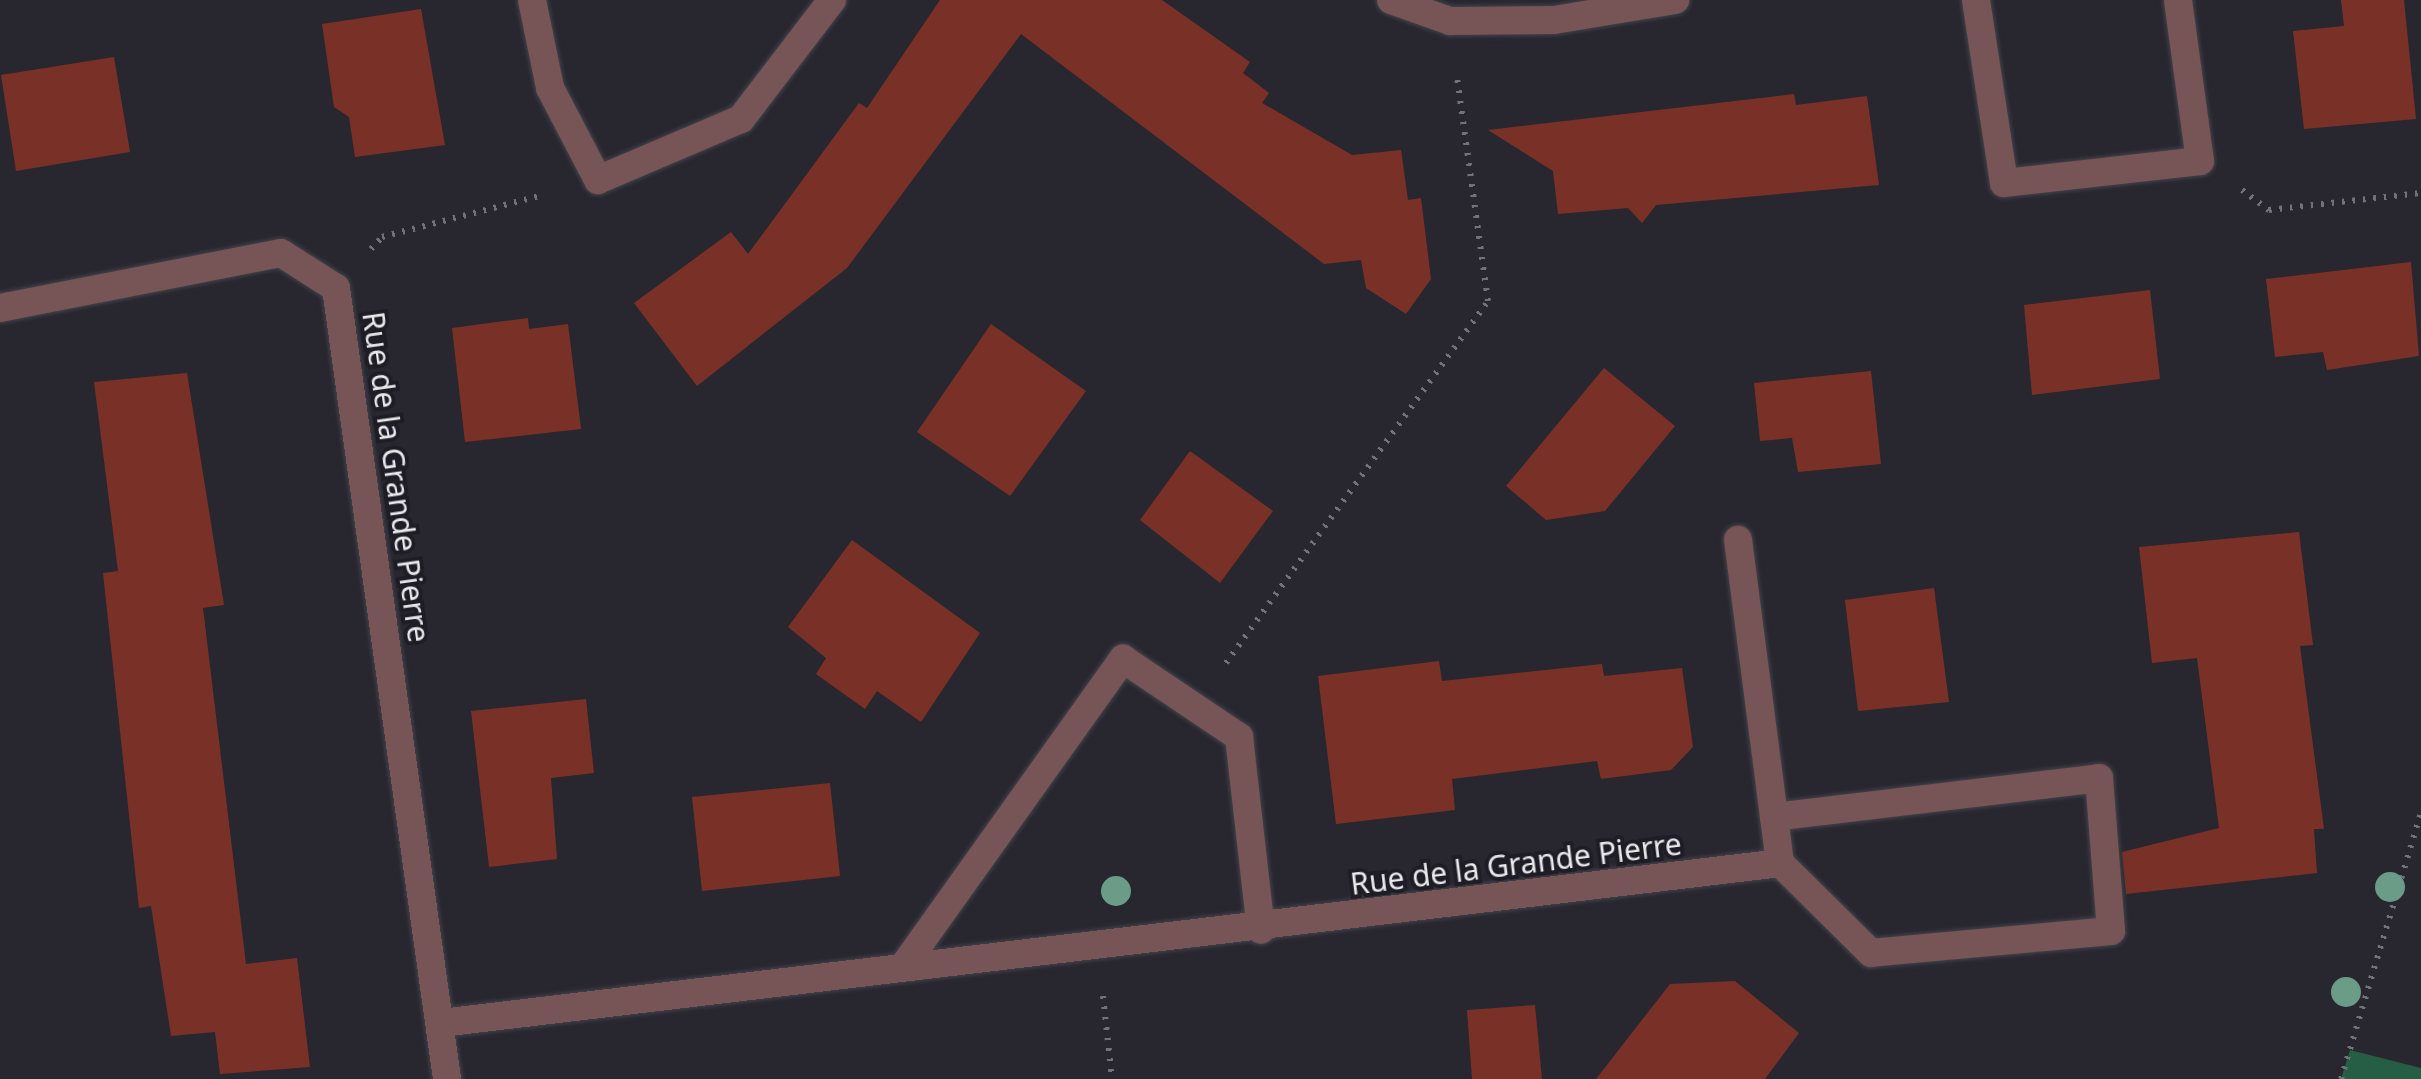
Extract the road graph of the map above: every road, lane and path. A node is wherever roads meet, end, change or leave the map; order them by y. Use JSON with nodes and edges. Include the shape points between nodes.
{"nodes":[{"id":1,"x":532,"y":0,"type":"edge"},
{"id":2,"x":832,"y":0,"type":"edge"},
{"id":3,"x":1391,"y":0,"type":"edge"},
{"id":4,"x":1676,"y":0,"type":"edge"},
{"id":5,"x":1976,"y":0,"type":"edge"},
{"id":6,"x":2178,"y":0,"type":"edge"},
{"id":7,"x":1450,"y":21,"type":"junction"},
{"id":8,"x":2200,"y":161,"type":"junction"},
{"id":9,"x":598,"y":180,"type":"junction"},
{"id":10,"x":2421,"y":194,"type":"edge"},
{"id":11,"x":336,"y":288,"type":"junction"},
{"id":12,"x":0,"y":308,"type":"edge"},
{"id":13,"x":1738,"y":540,"type":"dead end"},
{"id":14,"x":1197,"y":704,"type":"junction"},
{"id":15,"x":2421,"y":812,"type":"edge"},
{"id":16,"x":1774,"y":816,"type":"junction"},
{"id":17,"x":1780,"y":863,"type":"junction"},
{"id":18,"x":1261,"y":930,"type":"junction"},
{"id":19,"x":1099,"y":949,"type":"junction"},
{"id":20,"x":904,"y":967,"type":"junction"},
{"id":21,"x":440,"y":1023,"type":"junction"},
{"id":22,"x":447,"y":1079,"type":"edge"},
{"id":23,"x":1112,"y":1079,"type":"edge"},
{"id":24,"x":2341,"y":1079,"type":"edge"}],
"edges":[{"from":1,"to":9,"type":"street","via":[[550,88]]},
{"from":2,"to":9,"type":"street","via":[[741,119]]},
{"from":3,"to":7,"type":"street"},
{"from":4,"to":7,"type":"street","via":[[1554,20]]},
{"from":5,"to":8,"type":"street","via":[[2004,183]]},
{"from":6,"to":8,"type":"street"},
{"from":7,"to":14,"type":"path","via":[[1488,301]]},
{"from":8,"to":10,"type":"path","via":[[2269,210]]},
{"from":9,"to":11,"type":"path","via":[[382,237]]},
{"from":11,"to":12,"type":"street","name":"Rue de la Grande Pierre","via":[[281,254]]},
{"from":11,"to":21,"type":"street","name":"Rue de la Grande Pierre"},
{"from":13,"to":16,"type":"street"},
{"from":14,"to":18,"type":"street","via":[[1239,737]]},
{"from":14,"to":20,"type":"street","via":[[1123,659]]},
{"from":15,"to":24,"type":"path"},
{"from":16,"to":17,"type":"street"},
{"from":16,"to":17,"type":"street","via":[[2099,778],[2111,931],[1872,952]]},
{"from":17,"to":18,"type":"street","name":"Rue de la Grande Pierre"},
{"from":18,"to":19,"type":"street","name":"Rue de la Grande Pierre"},
{"from":19,"to":20,"type":"street","name":"Rue de la Grande Pierre"},
{"from":19,"to":23,"type":"path"},
{"from":20,"to":21,"type":"street","name":"Rue de la Grande Pierre"},
{"from":21,"to":22,"type":"street","name":"Rue de la Grande Pierre"}]}
